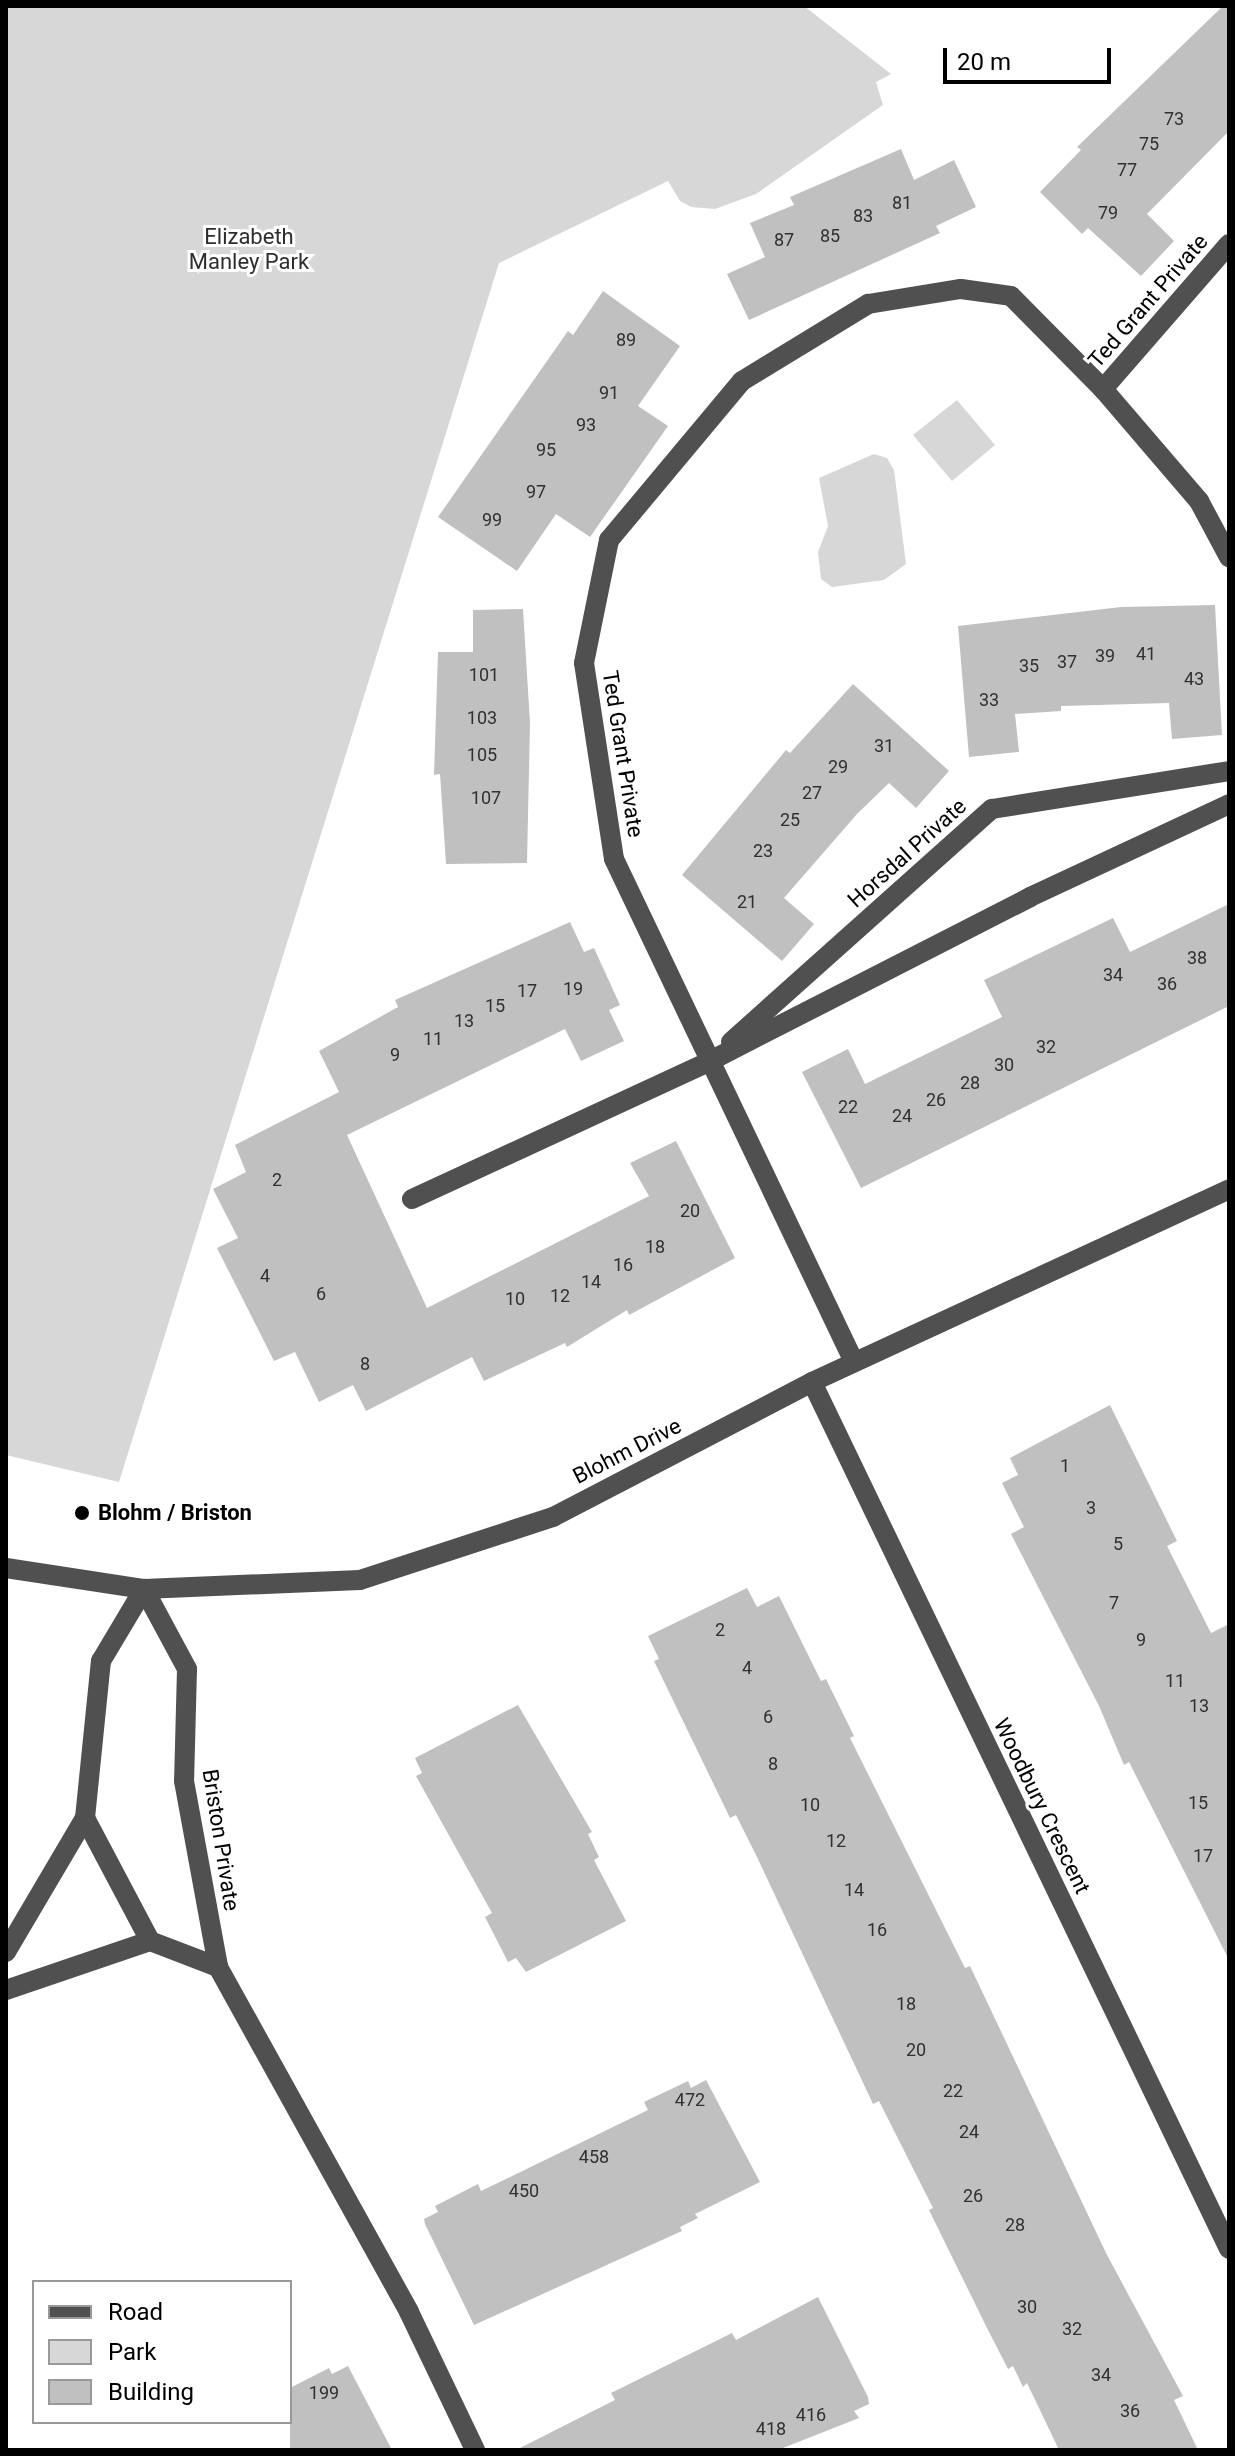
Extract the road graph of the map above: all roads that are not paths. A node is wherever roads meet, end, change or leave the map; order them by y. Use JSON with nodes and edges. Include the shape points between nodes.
{"nodes":[{"id":1,"x":1229,"y":244,"type":"edge"},
{"id":2,"x":1103,"y":389,"type":"junction"},
{"id":3,"x":1229,"y":557,"type":"edge"},
{"id":4,"x":1229,"y":771,"type":"edge"},
{"id":5,"x":1229,"y":804,"type":"edge"},
{"id":6,"x":710,"y":1061,"type":"junction"},
{"id":7,"x":1229,"y":1189,"type":"edge"},
{"id":8,"x":412,"y":1199,"type":"dead end"},
{"id":9,"x":854,"y":1362,"type":"junction"},
{"id":10,"x":812,"y":1382,"type":"junction"},
{"id":11,"x":6,"y":1568,"type":"edge"},
{"id":12,"x":144,"y":1589,"type":"junction"},
{"id":13,"x":85,"y":1818,"type":"junction"},
{"id":14,"x":150,"y":1941,"type":"junction"},
{"id":15,"x":6,"y":1952,"type":"edge"},
{"id":16,"x":218,"y":1967,"type":"junction"},
{"id":17,"x":6,"y":1990,"type":"edge"},
{"id":18,"x":1229,"y":2249,"type":"edge"},
{"id":19,"x":475,"y":2450,"type":"edge"}],
"edges":[{"from":1,"to":2,"type":"street","name":"Ted Grant Private"},
{"from":2,"to":3,"type":"street","name":"Ted Grant Private","via":[[1199,501]]},
{"from":2,"to":6,"type":"street","name":"Ted Grant Private","via":[[1011,296],[961,289],[868,304],[742,381],[609,540],[584,663],[614,859]]},
{"from":4,"to":6,"type":"street","name":"Horsdal Private","via":[[992,809]]},
{"from":5,"to":6,"type":"street","name":"Horsdal Private","via":[[1030,897]]},
{"from":6,"to":8,"type":"street","name":"Horsdal Private"},
{"from":6,"to":9,"type":"street","name":"Ted Grant Private"},
{"from":7,"to":9,"type":"street","name":"Blohm Drive"},
{"from":9,"to":10,"type":"street","name":"Blohm Drive"},
{"from":10,"to":12,"type":"street","name":"Blohm Drive","via":[[553,1517],[360,1580]]},
{"from":10,"to":18,"type":"street","name":"Woodbury Crescent"},
{"from":11,"to":12,"type":"street","name":"Blohm Drive"},
{"from":12,"to":13,"type":"street","via":[[101,1661]]},
{"from":12,"to":16,"type":"street","name":"Briston Private","via":[[187,1669],[184,1781]]},
{"from":13,"to":14,"type":"street"},
{"from":13,"to":15,"type":"street"},
{"from":14,"to":16,"type":"street"},
{"from":14,"to":17,"type":"street"},
{"from":16,"to":19,"type":"street","name":"Briston Private","via":[[409,2312]]}]}
